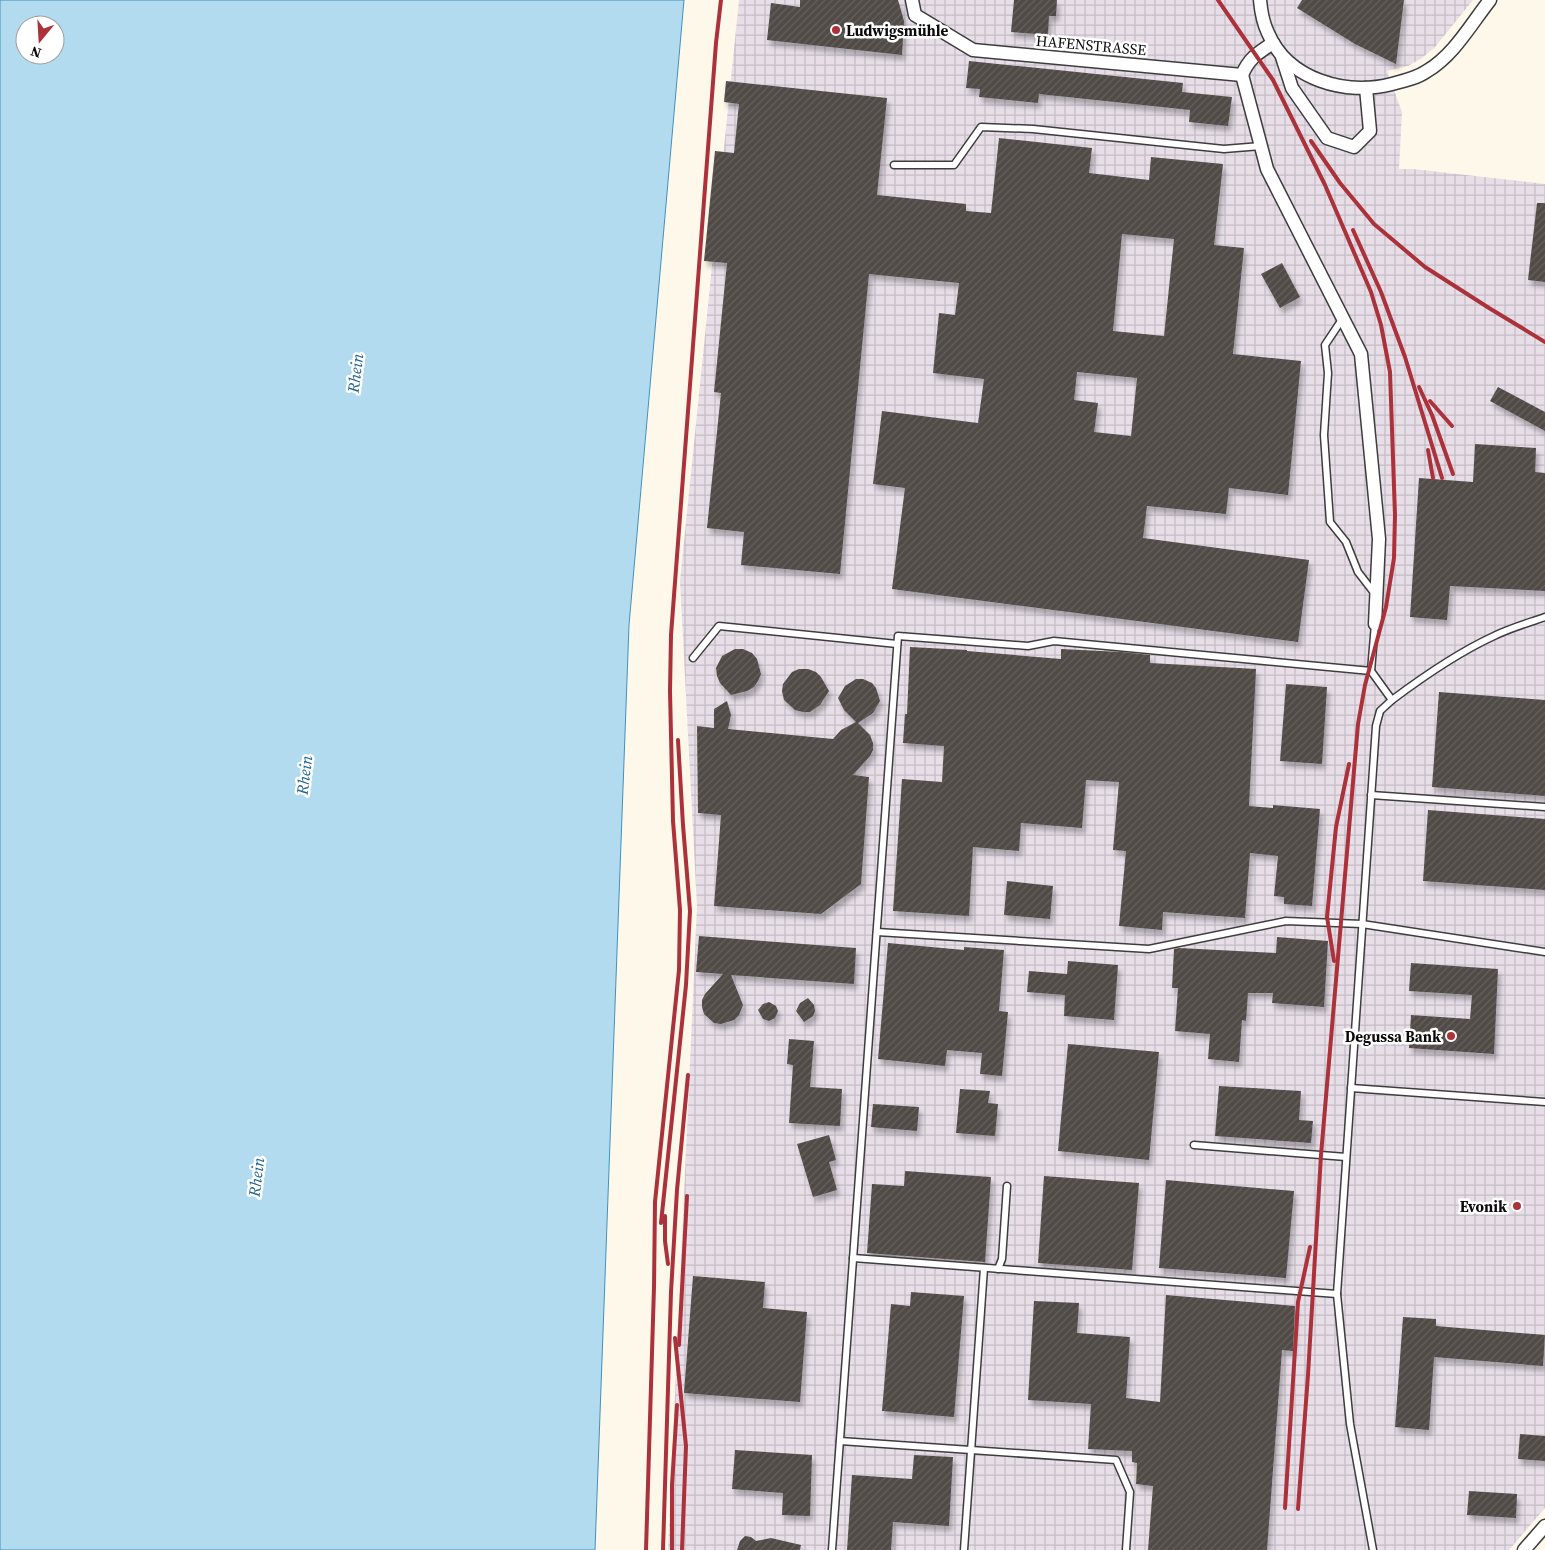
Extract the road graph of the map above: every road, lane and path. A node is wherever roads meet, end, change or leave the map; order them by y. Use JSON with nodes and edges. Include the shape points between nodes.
{"nodes":[{"id":1,"x":912,"y":0,"type":"edge"},
{"id":2,"x":1260,"y":0,"type":"edge"},
{"id":3,"x":1490,"y":0,"type":"edge"},
{"id":4,"x":1273,"y":42,"type":"junction"},
{"id":5,"x":1282,"y":55,"type":"junction"},
{"id":6,"x":1242,"y":75,"type":"junction"},
{"id":7,"x":1366,"y":88,"type":"junction"},
{"id":8,"x":1261,"y":146,"type":"junction"},
{"id":9,"x":894,"y":165,"type":"dead end"},
{"id":10,"x":1343,"y":318,"type":"junction"},
{"id":11,"x":1377,"y":597,"type":"junction"},
{"id":12,"x":1545,"y":617,"type":"edge"},
{"id":13,"x":1376,"y":624,"type":"joint"},
{"id":14,"x":897,"y":644,"type":"junction"},
{"id":15,"x":693,"y":658,"type":"dead end"},
{"id":16,"x":1371,"y":671,"type":"junction"},
{"id":17,"x":1392,"y":700,"type":"junction"},
{"id":18,"x":1371,"y":795,"type":"junction"},
{"id":19,"x":1545,"y":807,"type":"edge"},
{"id":20,"x":1362,"y":924,"type":"junction"},
{"id":21,"x":877,"y":932,"type":"junction"},
{"id":22,"x":1545,"y":952,"type":"edge"},
{"id":23,"x":1351,"y":1088,"type":"junction"},
{"id":24,"x":1545,"y":1102,"type":"edge"},
{"id":25,"x":1194,"y":1145,"type":"dead end"},
{"id":26,"x":1346,"y":1157,"type":"junction"},
{"id":27,"x":1007,"y":1186,"type":"dead end"},
{"id":28,"x":853,"y":1258,"type":"junction"},
{"id":29,"x":984,"y":1268,"type":"junction"},
{"id":30,"x":998,"y":1269,"type":"junction"},
{"id":31,"x":1337,"y":1294,"type":"junction"},
{"id":32,"x":840,"y":1441,"type":"junction"},
{"id":33,"x":971,"y":1450,"type":"junction"},
{"id":34,"x":1545,"y":1526,"type":"edge"},
{"id":35,"x":832,"y":1550,"type":"edge"},
{"id":36,"x":964,"y":1550,"type":"edge"},
{"id":37,"x":1126,"y":1550,"type":"edge"},
{"id":38,"x":1374,"y":1550,"type":"edge"},
{"id":39,"x":1524,"y":1550,"type":"edge"}],
"edges":[{"from":1,"to":6,"type":"street","name":"HAFENSTRASSE","via":[[915,14],[973,50]]},
{"from":2,"to":4,"type":"street","via":[[1262,16]]},
{"from":3,"to":7,"type":"street","via":[[1455,45],[1429,71],[1395,84]]},
{"from":4,"to":5,"type":"street"},
{"from":4,"to":6,"type":"street","via":[[1246,64]]},
{"from":5,"to":7,"type":"street","via":[[1319,80],[1342,87]]},
{"from":5,"to":7,"type":"street","via":[[1292,88],[1328,138],[1354,147],[1370,131]]},
{"from":6,"to":8,"type":"street"},
{"from":8,"to":9,"type":"lane","via":[[1224,149],[1033,129],[981,127],[954,165]]},
{"from":8,"to":10,"type":"street","via":[[1267,169]]},
{"from":10,"to":11,"type":"street","via":[[1361,354],[1379,539]]},
{"from":10,"to":11,"type":"lane","via":[[1325,345],[1328,373],[1324,435],[1330,522],[1346,542],[1358,572]]},
{"from":11,"to":13,"type":"street"},
{"from":12,"to":17,"type":"lane","via":[[1474,645]]},
{"from":13,"to":16,"type":"lane"},
{"from":14,"to":15,"type":"lane","via":[[719,626]]},
{"from":14,"to":16,"type":"lane","via":[[898,636],[1028,646],[1054,641]]},
{"from":14,"to":21,"type":"lane"},
{"from":16,"to":17,"type":"lane"},
{"from":17,"to":18,"type":"lane","via":[[1380,711],[1376,726]]},
{"from":18,"to":19,"type":"lane"},
{"from":18,"to":20,"type":"lane"},
{"from":20,"to":21,"type":"lane","via":[[1286,922],[1149,949]]},
{"from":20,"to":22,"type":"lane"},
{"from":20,"to":23,"type":"lane"},
{"from":21,"to":28,"type":"lane"},
{"from":23,"to":24,"type":"lane"},
{"from":23,"to":26,"type":"lane"},
{"from":25,"to":26,"type":"lane"},
{"from":26,"to":31,"type":"lane"},
{"from":27,"to":30,"type":"lane","via":[[1002,1259]]},
{"from":28,"to":29,"type":"lane"},
{"from":28,"to":32,"type":"lane"},
{"from":29,"to":30,"type":"lane"},
{"from":29,"to":33,"type":"lane"},
{"from":30,"to":31,"type":"lane"},
{"from":31,"to":38,"type":"lane","via":[[1350,1424]]},
{"from":32,"to":33,"type":"lane"},
{"from":32,"to":35,"type":"lane"},
{"from":33,"to":36,"type":"lane"},
{"from":33,"to":37,"type":"lane","via":[[1116,1460],[1130,1492]]},
{"from":34,"to":39,"type":"street"}]}
